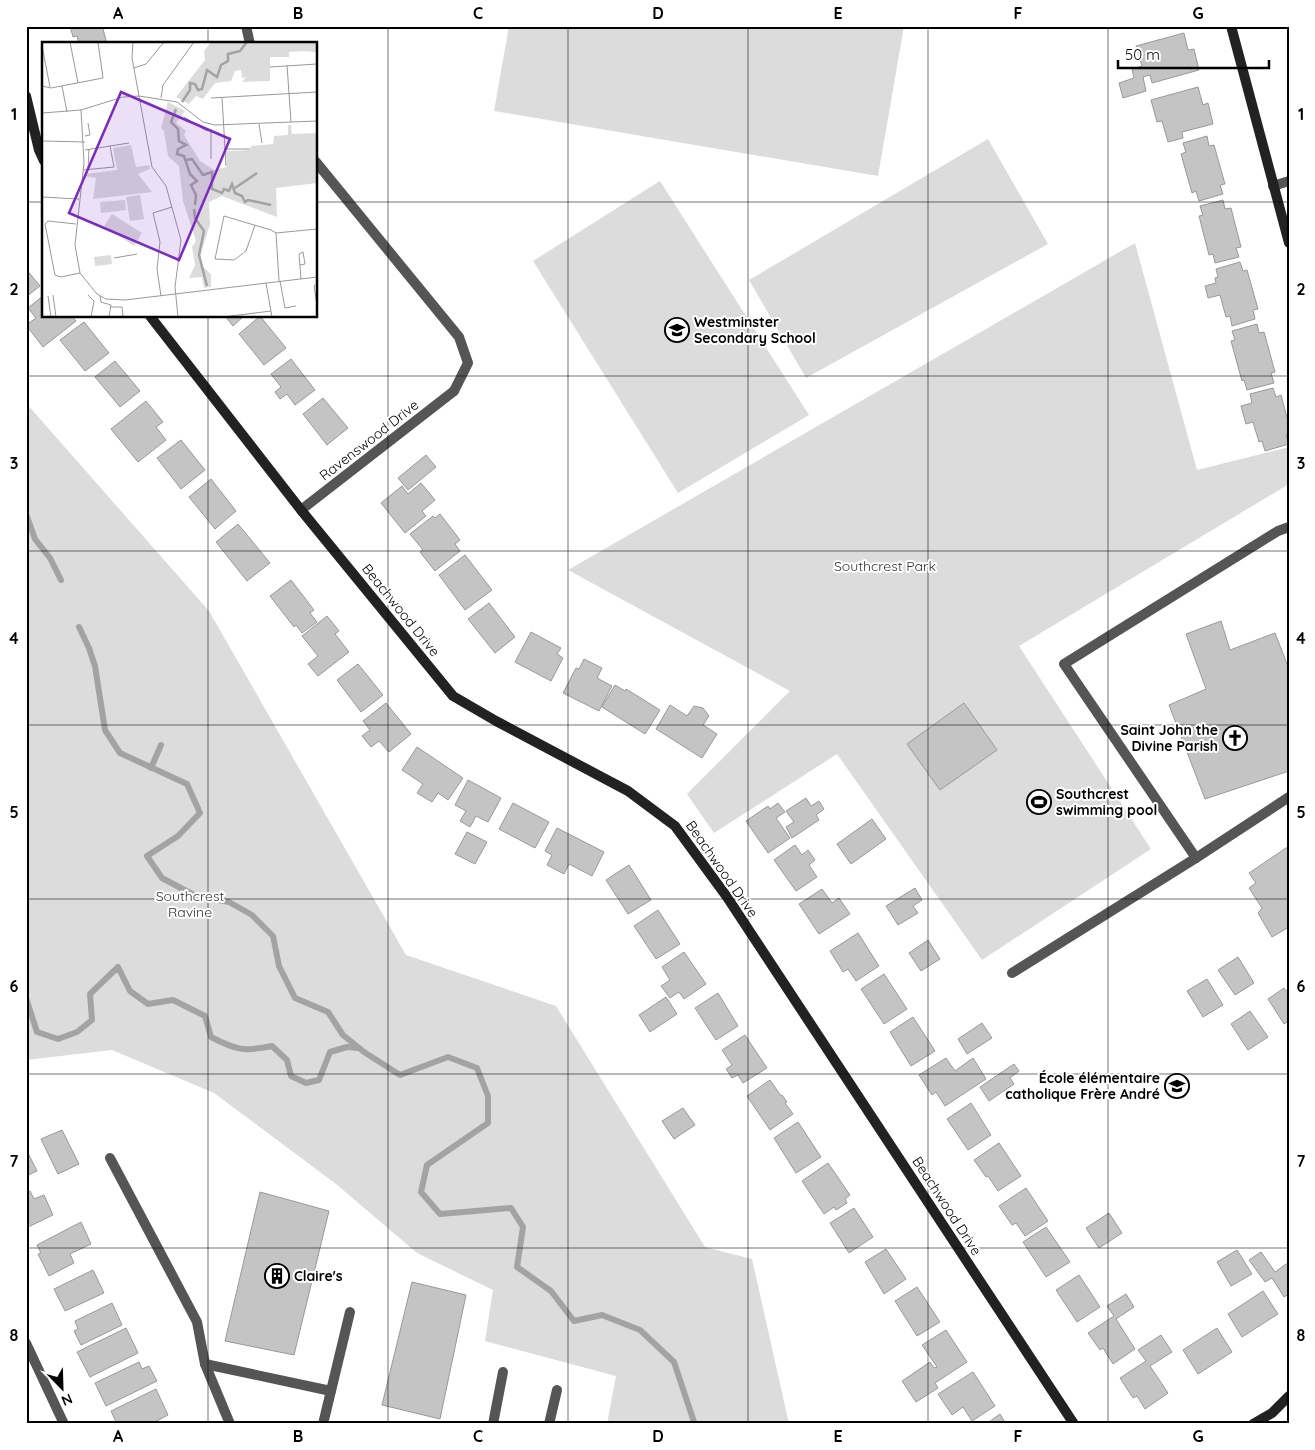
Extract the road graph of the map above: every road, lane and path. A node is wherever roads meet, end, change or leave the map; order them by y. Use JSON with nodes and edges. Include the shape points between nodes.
{"nodes":[{"id":1,"x":246,"y":26,"type":"edge"},
{"id":2,"x":1231,"y":26,"type":"edge"},
{"id":3,"x":250,"y":42,"type":"edge"},
{"id":4,"x":26,"y":96,"type":"edge"},
{"id":5,"x":42,"y":157,"type":"edge"},
{"id":6,"x":318,"y":164,"type":"edge"},
{"id":7,"x":1289,"y":181,"type":"edge"},
{"id":8,"x":1273,"y":186,"type":"junction"},
{"id":9,"x":1289,"y":243,"type":"edge"},
{"id":10,"x":152,"y":318,"type":"edge"},
{"id":11,"x":301,"y":510,"type":"junction"},
{"id":12,"x":1289,"y":527,"type":"edge"},
{"id":13,"x":1289,"y":797,"type":"edge"},
{"id":14,"x":1196,"y":858,"type":"junction"},
{"id":15,"x":1012,"y":973,"type":"dead end"},
{"id":16,"x":110,"y":1158,"type":"dead end"},
{"id":17,"x":350,"y":1312,"type":"dead end"},
{"id":18,"x":26,"y":1343,"type":"edge"},
{"id":19,"x":205,"y":1364,"type":"junction"},
{"id":20,"x":503,"y":1372,"type":"dead end"},
{"id":21,"x":331,"y":1390,"type":"junction"},
{"id":22,"x":557,"y":1390,"type":"dead end"},
{"id":23,"x":1289,"y":1396,"type":"edge"},
{"id":24,"x":64,"y":1424,"type":"edge"},
{"id":25,"x":230,"y":1424,"type":"edge"},
{"id":26,"x":323,"y":1424,"type":"edge"},
{"id":27,"x":493,"y":1424,"type":"edge"},
{"id":28,"x":548,"y":1424,"type":"edge"},
{"id":29,"x":1074,"y":1424,"type":"edge"},
{"id":30,"x":1253,"y":1424,"type":"edge"}],
"edges":[{"from":1,"to":3,"type":"street"},
{"from":2,"to":8,"type":"street"},
{"from":4,"to":5,"type":"street"},
{"from":6,"to":11,"type":"street","name":"Ravenswood Drive","via":[[459,337],[468,363],[454,392]]},
{"from":7,"to":8,"type":"street"},
{"from":8,"to":9,"type":"street"},
{"from":10,"to":11,"type":"street","name":"Beachwood Drive"},
{"from":11,"to":29,"type":"street","name":"Beachwood Drive","via":[[453,696],[628,791],[675,826],[727,897]]},
{"from":12,"to":14,"type":"street","via":[[1064,664]]},
{"from":13,"to":14,"type":"street"},
{"from":14,"to":15,"type":"street"},
{"from":16,"to":19,"type":"street","via":[[197,1322]]},
{"from":17,"to":21,"type":"street"},
{"from":18,"to":24,"type":"street"},
{"from":19,"to":21,"type":"street"},
{"from":19,"to":25,"type":"street"},
{"from":20,"to":27,"type":"street"},
{"from":21,"to":26,"type":"street"},
{"from":22,"to":28,"type":"street"},
{"from":23,"to":30,"type":"street","via":[[1272,1413]]}]}
